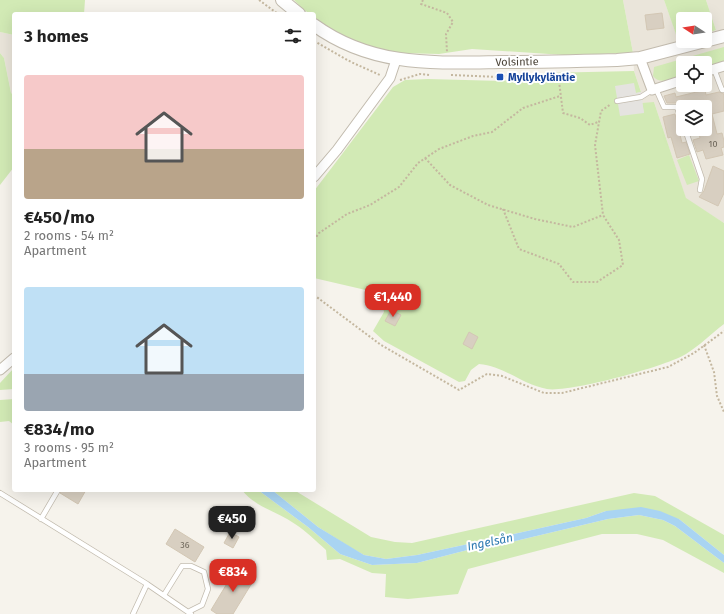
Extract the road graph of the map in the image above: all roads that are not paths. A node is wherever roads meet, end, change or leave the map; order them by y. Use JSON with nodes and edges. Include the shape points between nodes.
{"nodes":[{"id":1,"x":282,"y":0,"type":"edge"},
{"id":2,"x":297,"y":12,"type":"edge"},
{"id":3,"x":316,"y":26,"type":"edge"},
{"id":4,"x":724,"y":36,"type":"edge"},
{"id":5,"x":640,"y":58,"type":"junction"},
{"id":6,"x":396,"y":60,"type":"junction"},
{"id":7,"x":724,"y":66,"type":"edge"},
{"id":8,"x":714,"y":69,"type":"joint"},
{"id":9,"x":676,"y":82,"type":"edge"},
{"id":10,"x":654,"y":89,"type":"junction"},
{"id":11,"x":724,"y":90,"type":"edge"},
{"id":12,"x":617,"y":101,"type":"road end"},
{"id":13,"x":676,"y":107,"type":"edge"},
{"id":14,"x":687,"y":136,"type":"edge"},
{"id":15,"x":316,"y":174,"type":"edge"},
{"id":16,"x":700,"y":190,"type":"dead end"},
{"id":17,"x":12,"y":360,"type":"edge"},
{"id":18,"x":0,"y":370,"type":"edge"},
{"id":19,"x":57,"y":492,"type":"edge"},
{"id":20,"x":0,"y":493,"type":"edge"},
{"id":21,"x":41,"y":519,"type":"junction"},
{"id":22,"x":147,"y":584,"type":"junction"},
{"id":23,"x":164,"y":594,"type":"junction"},
{"id":24,"x":189,"y":613,"type":"edge"},
{"id":25,"x":133,"y":614,"type":"edge"}],
"edges":[{"from":1,"to":2,"type":"street"},
{"from":3,"to":6,"type":"street","name":"Volsintie","via":[[357,48]]},
{"from":4,"to":5,"type":"street","name":"Volsintie"},
{"from":5,"to":6,"type":"street","name":"Volsintie","via":[[454,63]]},
{"from":5,"to":10,"type":"street"},
{"from":6,"to":15,"type":"street","via":[[390,78]]},
{"from":7,"to":8,"type":"street"},
{"from":8,"to":11,"type":"lane"},
{"from":9,"to":10,"type":"street"},
{"from":10,"to":12,"type":"lane","via":[[641,97]]},
{"from":10,"to":13,"type":"lane","via":[[664,107]]},
{"from":14,"to":16,"type":"lane","via":[[702,179]]},
{"from":17,"to":18,"type":"street"},
{"from":19,"to":21,"type":"lane"},
{"from":20,"to":21,"type":"lane"},
{"from":21,"to":22,"type":"lane"},
{"from":22,"to":23,"type":"lane"},
{"from":22,"to":25,"type":"lane"},
{"from":23,"to":24,"type":"lane"},
{"from":23,"to":24,"type":"lane","via":[[182,566],[191,566],[204,572],[208,590],[202,605]]}]}
